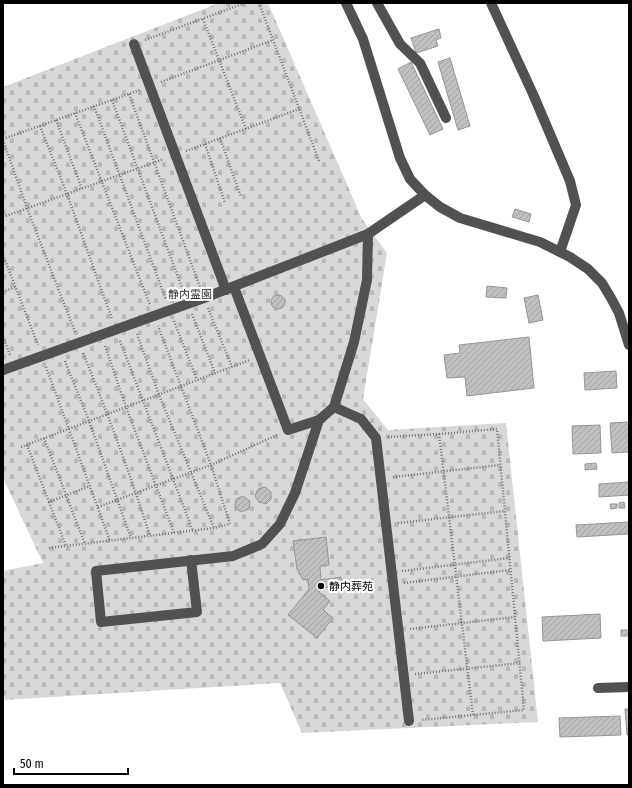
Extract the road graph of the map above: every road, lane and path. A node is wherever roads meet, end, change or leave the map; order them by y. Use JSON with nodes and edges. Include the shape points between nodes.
{"nodes":[{"id":1,"x":245,"y":3,"type":"edge"},
{"id":2,"x":259,"y":3,"type":"edge"},
{"id":3,"x":346,"y":3,"type":"edge"},
{"id":4,"x":377,"y":3,"type":"edge"},
{"id":5,"x":491,"y":3,"type":"edge"},
{"id":6,"x":203,"y":19,"type":"junction"},
{"id":7,"x":134,"y":44,"type":"joint"},
{"id":8,"x":130,"y":94,"type":"dead end"},
{"id":9,"x":112,"y":100,"type":"dead end"},
{"id":10,"x":94,"y":106,"type":"dead end"},
{"id":11,"x":299,"y":110,"type":"junction"},
{"id":12,"x":75,"y":113,"type":"dead end"},
{"id":13,"x":446,"y":118,"type":"dead end"},
{"id":14,"x":56,"y":120,"type":"dead end"},
{"id":15,"x":40,"y":126,"type":"dead end"},
{"id":16,"x":246,"y":129,"type":"junction"},
{"id":17,"x":220,"y":138,"type":"junction"},
{"id":18,"x":3,"y":140,"type":"edge"},
{"id":19,"x":205,"y":144,"type":"junction"},
{"id":20,"x":175,"y":155,"type":"junction"},
{"id":21,"x":319,"y":161,"type":"dead end"},
{"id":22,"x":154,"y":162,"type":"junction"},
{"id":23,"x":137,"y":168,"type":"junction"},
{"id":24,"x":120,"y":175,"type":"junction"},
{"id":25,"x":101,"y":182,"type":"junction"},
{"id":26,"x":82,"y":189,"type":"junction"},
{"id":27,"x":66,"y":194,"type":"junction"},
{"id":28,"x":425,"y":195,"type":"junction"},
{"id":29,"x":241,"y":197,"type":"dead end"},
{"id":30,"x":224,"y":203,"type":"dead end"},
{"id":31,"x":27,"y":208,"type":"junction"},
{"id":32,"x":3,"y":217,"type":"edge"},
{"id":33,"x":368,"y":234,"type":"junction"},
{"id":34,"x":560,"y":252,"type":"junction"},
{"id":35,"x":3,"y":255,"type":"edge"},
{"id":36,"x":15,"y":287,"type":"junction"},
{"id":37,"x":230,"y":289,"type":"junction"},
{"id":38,"x":3,"y":292,"type":"edge"},
{"id":39,"x":204,"y":298,"type":"junction"},
{"id":40,"x":188,"y":304,"type":"junction"},
{"id":41,"x":170,"y":311,"type":"junction"},
{"id":42,"x":155,"y":316,"type":"junction"},
{"id":43,"x":134,"y":324,"type":"junction"},
{"id":44,"x":116,"y":330,"type":"junction"},
{"id":45,"x":101,"y":336,"type":"junction"},
{"id":46,"x":3,"y":337,"type":"edge"},
{"id":47,"x":79,"y":343,"type":"junction"},
{"id":48,"x":629,"y":345,"type":"edge"},
{"id":49,"x":61,"y":350,"type":"junction"},
{"id":50,"x":260,"y":356,"type":"junction"},
{"id":51,"x":42,"y":357,"type":"junction"},
{"id":52,"x":14,"y":366,"type":"junction"},
{"id":53,"x":232,"y":367,"type":"junction"},
{"id":54,"x":3,"y":370,"type":"edge"},
{"id":55,"x":215,"y":374,"type":"junction"},
{"id":56,"x":197,"y":380,"type":"junction"},
{"id":57,"x":181,"y":386,"type":"junction"},
{"id":58,"x":159,"y":395,"type":"junction"},
{"id":59,"x":144,"y":400,"type":"junction"},
{"id":60,"x":126,"y":407,"type":"junction"},
{"id":61,"x":334,"y":408,"type":"junction"},
{"id":62,"x":108,"y":414,"type":"junction"},
{"id":63,"x":319,"y":420,"type":"junction"},
{"id":64,"x":89,"y":421,"type":"junction"},
{"id":65,"x":69,"y":429,"type":"junction"},
{"id":66,"x":288,"y":430,"type":"junction"},
{"id":67,"x":439,"y":434,"type":"junction"},
{"id":68,"x":44,"y":438,"type":"junction"},
{"id":69,"x":376,"y":438,"type":"junction"},
{"id":70,"x":27,"y":445,"type":"junction"},
{"id":71,"x":21,"y":447,"type":"dead end"},
{"id":72,"x":211,"y":465,"type":"junction"},
{"id":73,"x":500,"y":465,"type":"junction"},
{"id":74,"x":443,"y":471,"type":"junction"},
{"id":75,"x":191,"y":472,"type":"junction"},
{"id":76,"x":380,"y":478,"type":"junction"},
{"id":77,"x":174,"y":479,"type":"junction"},
{"id":78,"x":156,"y":485,"type":"junction"},
{"id":79,"x":90,"y":486,"type":"junction"},
{"id":80,"x":136,"y":493,"type":"junction"},
{"id":81,"x":66,"y":495,"type":"junction"},
{"id":82,"x":118,"y":500,"type":"junction"},
{"id":83,"x":49,"y":502,"type":"junction"},
{"id":84,"x":98,"y":507,"type":"junction"},
{"id":85,"x":504,"y":511,"type":"junction"},
{"id":86,"x":449,"y":517,"type":"junction"},
{"id":87,"x":386,"y":525,"type":"junction"},
{"id":88,"x":214,"y":528,"type":"junction"},
{"id":89,"x":193,"y":531,"type":"junction"},
{"id":90,"x":174,"y":533,"type":"junction"},
{"id":91,"x":150,"y":536,"type":"junction"},
{"id":92,"x":131,"y":538,"type":"junction"},
{"id":93,"x":110,"y":541,"type":"junction"},
{"id":94,"x":85,"y":544,"type":"junction"},
{"id":95,"x":66,"y":546,"type":"junction"},
{"id":96,"x":49,"y":548,"type":"dead end"},
{"id":97,"x":509,"y":558,"type":"junction"},
{"id":98,"x":191,"y":560,"type":"junction"},
{"id":99,"x":454,"y":564,"type":"junction"},
{"id":100,"x":510,"y":570,"type":"junction"},
{"id":101,"x":391,"y":572,"type":"junction"},
{"id":102,"x":456,"y":576,"type":"junction"},
{"id":103,"x":393,"y":585,"type":"junction"},
{"id":104,"x":515,"y":617,"type":"junction"},
{"id":105,"x":462,"y":623,"type":"junction"},
{"id":106,"x":398,"y":630,"type":"junction"},
{"id":107,"x":520,"y":663,"type":"junction"},
{"id":108,"x":467,"y":669,"type":"junction"},
{"id":109,"x":404,"y":676,"type":"junction"},
{"id":110,"x":629,"y":687,"type":"edge"},
{"id":111,"x":598,"y":688,"type":"dead end"},
{"id":112,"x":472,"y":715,"type":"junction"},
{"id":113,"x":409,"y":721,"type":"joint"}],
"edges":[{"from":1,"to":6,"type":"path"},
{"from":2,"to":11,"type":"path"},
{"from":3,"to":28,"type":"street","via":[[363,39],[400,158],[410,179]]},
{"from":4,"to":13,"type":"street","via":[[400,44],[420,63]]},
{"from":5,"to":34,"type":"street","via":[[570,180],[576,206]]},
{"from":6,"to":7,"type":"path"},
{"from":6,"to":16,"type":"path"},
{"from":7,"to":20,"type":"street"},
{"from":8,"to":22,"type":"path"},
{"from":9,"to":23,"type":"path"},
{"from":10,"to":24,"type":"path"},
{"from":11,"to":16,"type":"path"},
{"from":11,"to":21,"type":"path"},
{"from":12,"to":25,"type":"path"},
{"from":14,"to":26,"type":"path"},
{"from":15,"to":27,"type":"path"},
{"from":16,"to":17,"type":"path"},
{"from":17,"to":19,"type":"path"},
{"from":17,"to":29,"type":"path"},
{"from":18,"to":31,"type":"path"},
{"from":19,"to":20,"type":"path"},
{"from":19,"to":30,"type":"path"},
{"from":20,"to":22,"type":"path"},
{"from":20,"to":37,"type":"street"},
{"from":22,"to":23,"type":"path"},
{"from":22,"to":39,"type":"path"},
{"from":23,"to":24,"type":"path"},
{"from":23,"to":40,"type":"path"},
{"from":24,"to":25,"type":"path"},
{"from":24,"to":41,"type":"path"},
{"from":25,"to":26,"type":"path"},
{"from":25,"to":42,"type":"path"},
{"from":26,"to":27,"type":"path"},
{"from":27,"to":31,"type":"path"},
{"from":27,"to":44,"type":"path"},
{"from":28,"to":33,"type":"street"},
{"from":28,"to":34,"type":"street","via":[[460,218],[540,242]]},
{"from":31,"to":32,"type":"path"},
{"from":31,"to":47,"type":"path"},
{"from":33,"to":37,"type":"street"},
{"from":33,"to":61,"type":"street","via":[[367,280],[354,342]]},
{"from":34,"to":48,"type":"street","via":[[588,269],[602,283],[619,313]]},
{"from":35,"to":36,"type":"path"},
{"from":36,"to":38,"type":"path"},
{"from":36,"to":51,"type":"path"},
{"from":37,"to":39,"type":"street"},
{"from":37,"to":50,"type":"street"},
{"from":39,"to":40,"type":"street"},
{"from":39,"to":53,"type":"path"},
{"from":40,"to":41,"type":"street"},
{"from":40,"to":55,"type":"path"},
{"from":41,"to":42,"type":"street"},
{"from":41,"to":56,"type":"path"},
{"from":42,"to":43,"type":"street"},
{"from":42,"to":57,"type":"path"},
{"from":43,"to":44,"type":"street"},
{"from":43,"to":58,"type":"path"},
{"from":44,"to":45,"type":"street"},
{"from":44,"to":59,"type":"path"},
{"from":45,"to":47,"type":"street"},
{"from":45,"to":60,"type":"path"},
{"from":46,"to":52,"type":"path"},
{"from":47,"to":49,"type":"street"},
{"from":47,"to":62,"type":"path"},
{"from":49,"to":51,"type":"street"},
{"from":49,"to":64,"type":"path"},
{"from":50,"to":53,"type":"path"},
{"from":50,"to":66,"type":"street"},
{"from":51,"to":52,"type":"street"},
{"from":51,"to":65,"type":"path"},
{"from":52,"to":54,"type":"street"},
{"from":53,"to":55,"type":"path"},
{"from":55,"to":56,"type":"path"},
{"from":56,"to":57,"type":"path"},
{"from":57,"to":58,"type":"path"},
{"from":57,"to":72,"type":"path"},
{"from":58,"to":59,"type":"path"},
{"from":58,"to":75,"type":"path"},
{"from":59,"to":60,"type":"path"},
{"from":59,"to":77,"type":"path"},
{"from":60,"to":62,"type":"path"},
{"from":60,"to":78,"type":"path"},
{"from":61,"to":63,"type":"street"},
{"from":61,"to":69,"type":"street","via":[[361,419]]},
{"from":62,"to":64,"type":"path"},
{"from":62,"to":80,"type":"path"},
{"from":63,"to":66,"type":"street"},
{"from":63,"to":98,"type":"street","via":[[295,493],[280,524],[262,544],[233,556]]},
{"from":64,"to":65,"type":"path"},
{"from":64,"to":82,"type":"path"},
{"from":65,"to":68,"type":"path"},
{"from":65,"to":79,"type":"path"},
{"from":66,"to":72,"type":"path"},
{"from":67,"to":69,"type":"path"},
{"from":67,"to":73,"type":"path","via":[[497,429]]},
{"from":67,"to":74,"type":"path"},
{"from":68,"to":70,"type":"path"},
{"from":68,"to":81,"type":"path"},
{"from":69,"to":76,"type":"street"},
{"from":70,"to":71,"type":"path"},
{"from":70,"to":83,"type":"path"},
{"from":72,"to":75,"type":"path"},
{"from":72,"to":88,"type":"path","via":[[230,524]]},
{"from":73,"to":74,"type":"path"},
{"from":73,"to":85,"type":"path"},
{"from":74,"to":76,"type":"path"},
{"from":74,"to":86,"type":"path"},
{"from":75,"to":77,"type":"path"},
{"from":75,"to":88,"type":"path"},
{"from":76,"to":87,"type":"street"},
{"from":77,"to":78,"type":"path"},
{"from":77,"to":89,"type":"path"},
{"from":78,"to":80,"type":"path"},
{"from":78,"to":90,"type":"path"},
{"from":79,"to":81,"type":"path"},
{"from":79,"to":84,"type":"path"},
{"from":80,"to":82,"type":"path"},
{"from":80,"to":91,"type":"path"},
{"from":81,"to":83,"type":"path"},
{"from":81,"to":94,"type":"path"},
{"from":82,"to":84,"type":"path"},
{"from":82,"to":92,"type":"path"},
{"from":83,"to":95,"type":"path"},
{"from":84,"to":93,"type":"path"},
{"from":85,"to":86,"type":"path"},
{"from":85,"to":97,"type":"path"},
{"from":86,"to":87,"type":"path"},
{"from":86,"to":99,"type":"path"},
{"from":87,"to":101,"type":"street"},
{"from":88,"to":89,"type":"path"},
{"from":89,"to":90,"type":"path"},
{"from":90,"to":91,"type":"path"},
{"from":91,"to":92,"type":"path"},
{"from":92,"to":93,"type":"path"},
{"from":93,"to":94,"type":"path"},
{"from":94,"to":95,"type":"path"},
{"from":95,"to":96,"type":"path"},
{"from":97,"to":99,"type":"path"},
{"from":97,"to":100,"type":"path"},
{"from":98,"to":98,"type":"street","via":[[197,612],[101,622],[96,570]]},
{"from":99,"to":101,"type":"path"},
{"from":99,"to":102,"type":"path"},
{"from":100,"to":102,"type":"path"},
{"from":100,"to":104,"type":"path"},
{"from":101,"to":103,"type":"street"},
{"from":102,"to":103,"type":"path"},
{"from":102,"to":105,"type":"path"},
{"from":103,"to":106,"type":"street"},
{"from":104,"to":105,"type":"path"},
{"from":104,"to":107,"type":"path"},
{"from":105,"to":106,"type":"path"},
{"from":105,"to":108,"type":"path"},
{"from":106,"to":109,"type":"street"},
{"from":107,"to":108,"type":"path"},
{"from":107,"to":112,"type":"path","via":[[524,710]]},
{"from":108,"to":109,"type":"path"},
{"from":108,"to":112,"type":"path"},
{"from":109,"to":113,"type":"street"},
{"from":110,"to":111,"type":"street"},
{"from":112,"to":113,"type":"path"}]}
